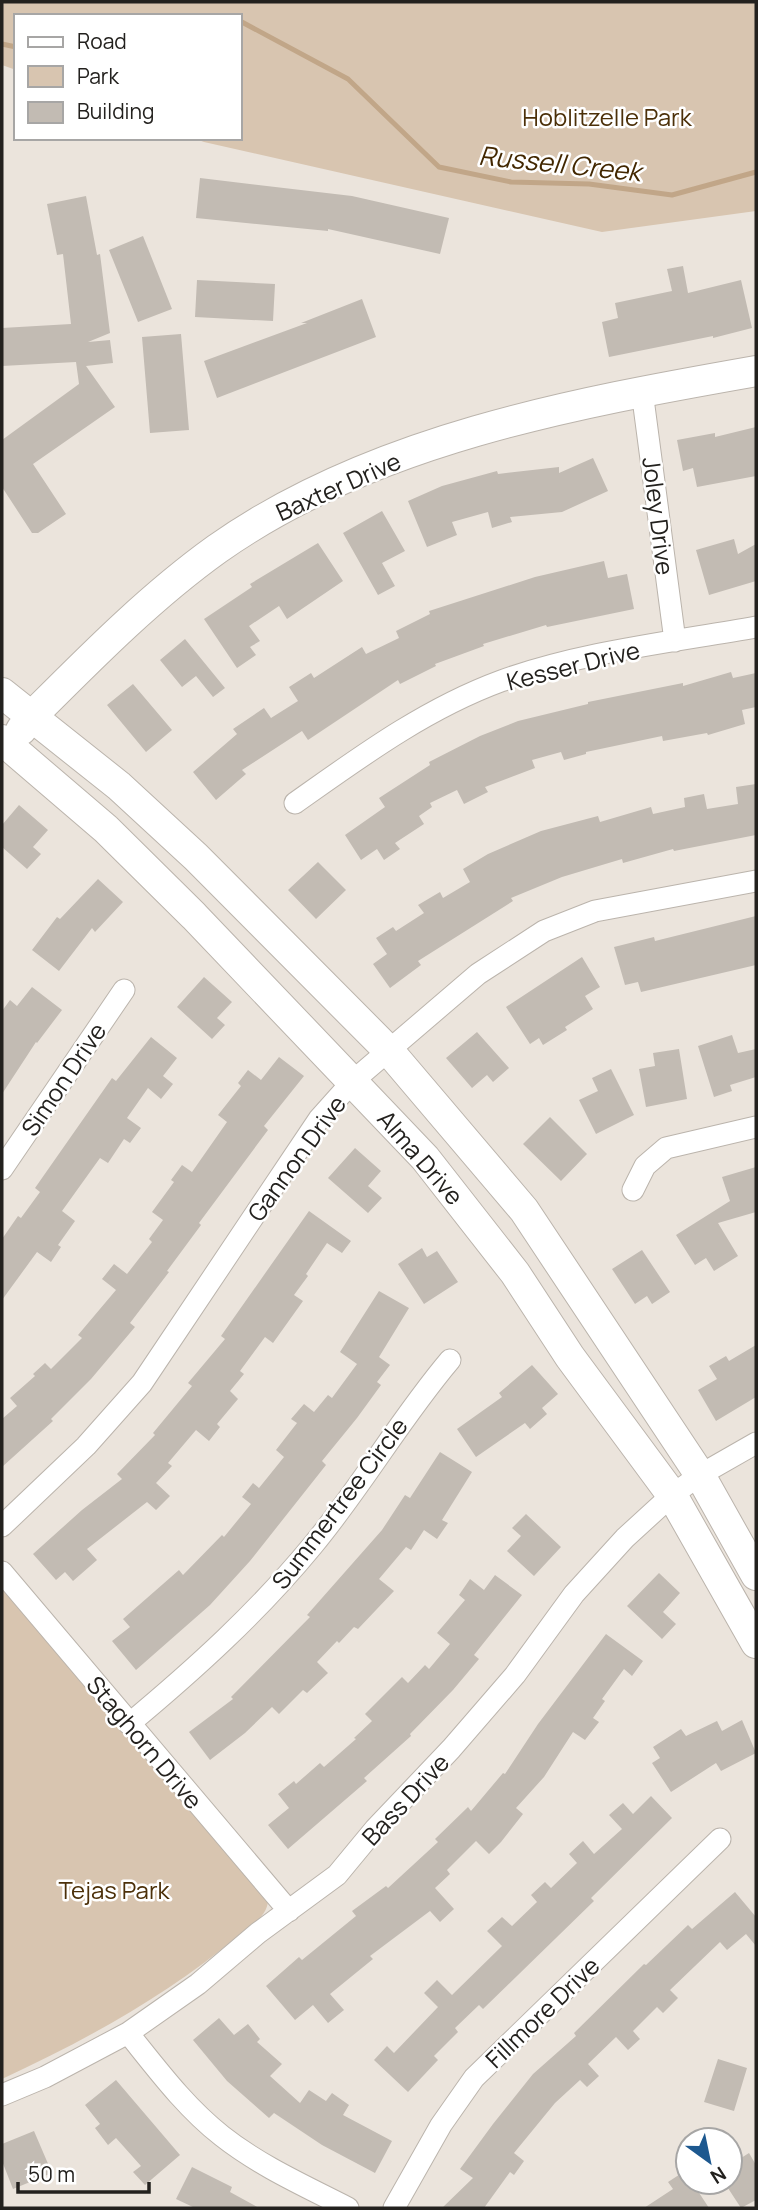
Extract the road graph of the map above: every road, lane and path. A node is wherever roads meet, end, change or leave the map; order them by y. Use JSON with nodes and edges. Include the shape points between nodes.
{"nodes":[{"id":1,"x":756,"y":370,"type":"edge"},
{"id":2,"x":642,"y":391,"type":"junction"},
{"id":3,"x":756,"y":627,"type":"edge"},
{"id":4,"x":675,"y":641,"type":"junction"},
{"id":5,"x":2,"y":693,"type":"edge"},
{"id":6,"x":32,"y":716,"type":"junction"},
{"id":7,"x":4,"y":747,"type":"edge"},
{"id":8,"x":295,"y":803,"type":"dead end"},
{"id":9,"x":756,"y":881,"type":"edge"},
{"id":10,"x":124,"y":990,"type":"dead end"},
{"id":11,"x":389,"y":1051,"type":"junction"},
{"id":12,"x":353,"y":1081,"type":"junction"},
{"id":13,"x":756,"y":1127,"type":"edge"},
{"id":14,"x":2,"y":1169,"type":"edge"},
{"id":15,"x":633,"y":1189,"type":"dead end"},
{"id":16,"x":450,"y":1360,"type":"dead end"},
{"id":17,"x":756,"y":1443,"type":"edge"},
{"id":18,"x":700,"y":1475,"type":"junction"},
{"id":19,"x":672,"y":1496,"type":"junction"},
{"id":20,"x":2,"y":1526,"type":"edge"},
{"id":21,"x":2,"y":1572,"type":"edge"},
{"id":22,"x":756,"y":1575,"type":"edge"},
{"id":23,"x":756,"y":1643,"type":"edge"},
{"id":24,"x":129,"y":1724,"type":"junction"},
{"id":25,"x":720,"y":1839,"type":"dead end"},
{"id":26,"x":289,"y":1911,"type":"junction"},
{"id":27,"x":128,"y":2033,"type":"junction"},
{"id":28,"x":2,"y":2095,"type":"edge"},
{"id":29,"x":348,"y":2208,"type":"edge"},
{"id":30,"x":394,"y":2208,"type":"edge"}],
"edges":[{"from":1,"to":2,"type":"main road","name":"Baxter Drive"},
{"from":2,"to":4,"type":"street","name":"Joley Drive"},
{"from":2,"to":6,"type":"main road","name":"Baxter Drive","via":[[459,436],[375,466],[292,504],[217,549],[138,614]]},
{"from":3,"to":4,"type":"street","name":"Kesser Drive"},
{"from":4,"to":8,"type":"street","name":"Kesser Drive","via":[[558,664],[499,682],[387,737]]},
{"from":5,"to":6,"type":"main road","name":"Alma Drive"},
{"from":6,"to":7,"type":"main road","name":"Baxter Drive"},
{"from":6,"to":11,"type":"main road","name":"Alma Drive","via":[[119,786],[196,857]]},
{"from":7,"to":12,"type":"main road","name":"Alma Drive","via":[[106,829]]},
{"from":9,"to":11,"type":"street","name":"Gannon Drive","via":[[595,911],[544,931],[478,974]]},
{"from":10,"to":14,"type":"street","name":"Simon Drive"},
{"from":11,"to":12,"type":"street","name":"Gannon Drive"},
{"from":11,"to":18,"type":"main road","name":"Alma Drive","via":[[524,1209]]},
{"from":12,"to":19,"type":"main road","name":"Alma Drive","via":[[425,1158],[482,1229]]},
{"from":12,"to":20,"type":"street","name":"Gannon Drive","via":[[318,1119],[142,1383],[86,1446]]},
{"from":13,"to":15,"type":"street","via":[[666,1147],[645,1166]]},
{"from":16,"to":24,"type":"street","name":"Summertree Circle","via":[[314,1544],[201,1664]]},
{"from":17,"to":18,"type":"street","name":"Bass Drive"},
{"from":18,"to":19,"type":"street","name":"Bass Drive"},
{"from":18,"to":22,"type":"main road","name":"Alma Drive"},
{"from":19,"to":23,"type":"main road","name":"Alma Drive"},
{"from":19,"to":26,"type":"street","name":"Bass Drive","via":[[625,1538],[574,1594],[515,1675],[337,1875]]},
{"from":21,"to":24,"type":"street","name":"Staghorn Drive"},
{"from":24,"to":26,"type":"street","name":"Staghorn Drive"},
{"from":25,"to":30,"type":"street","name":"Fillmore Drive","via":[[474,2078]]},
{"from":26,"to":27,"type":"street","name":"Bass Drive"},
{"from":27,"to":28,"type":"street","name":"Bass Drive"},
{"from":27,"to":29,"type":"street","via":[[187,2105],[222,2136],[260,2162]]}]}
